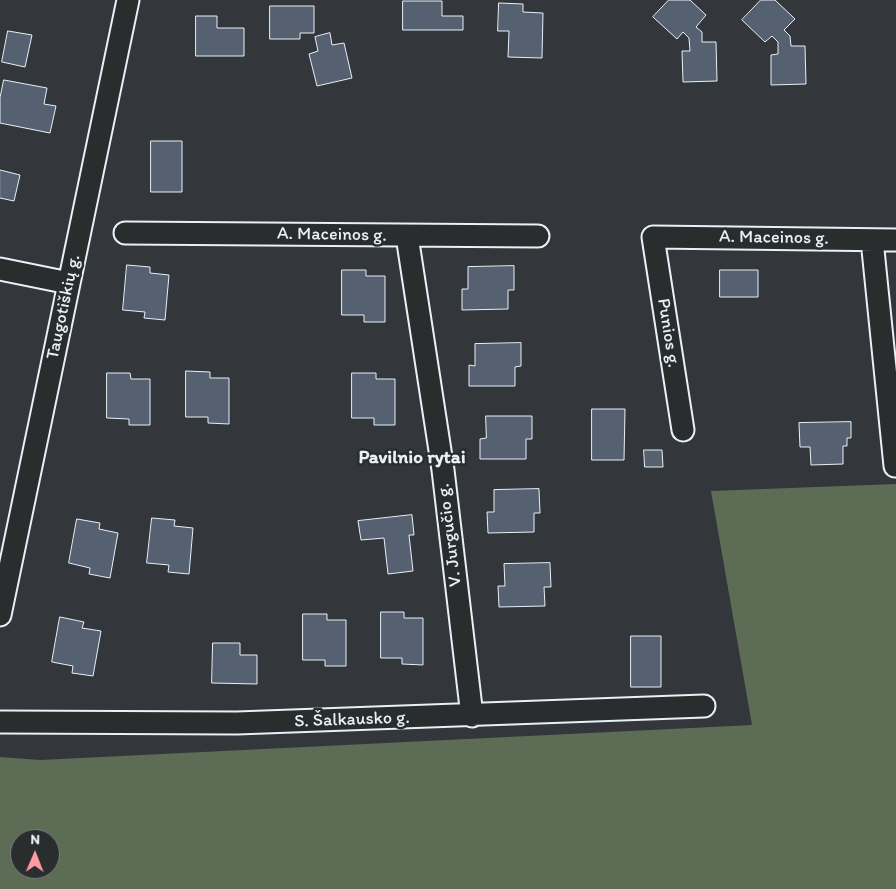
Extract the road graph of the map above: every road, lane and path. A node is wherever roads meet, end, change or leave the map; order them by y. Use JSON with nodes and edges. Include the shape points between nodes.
{"nodes":[{"id":1,"x":128,"y":0,"type":"edge"},
{"id":2,"x":125,"y":233,"type":"dead end"},
{"id":3,"x":407,"y":236,"type":"junction"},
{"id":4,"x":538,"y":236,"type":"dead end"},
{"id":5,"x":653,"y":237,"type":"joint"},
{"id":6,"x":872,"y":240,"type":"junction"},
{"id":7,"x":896,"y":240,"type":"edge"},
{"id":8,"x":0,"y":269,"type":"edge"},
{"id":9,"x":69,"y":284,"type":"junction"},
{"id":10,"x":683,"y":430,"type":"dead end"},
{"id":11,"x":895,"y":466,"type":"edge"},
{"id":12,"x":0,"y":615,"type":"edge"},
{"id":13,"x":704,"y":706,"type":"dead end"},
{"id":14,"x":472,"y":716,"type":"junction"},
{"id":15,"x":0,"y":722,"type":"edge"}],
"edges":[{"from":1,"to":9,"type":"street","name":"Taugotiškių g."},
{"from":2,"to":3,"type":"street","name":"A. Maceinos g."},
{"from":3,"to":4,"type":"street","name":"A. Maceinos g."},
{"from":3,"to":14,"type":"street","name":"V. Jurgučio g.","via":[[443,470]]},
{"from":5,"to":6,"type":"street","name":"A. Maceinos g."},
{"from":5,"to":10,"type":"street","name":"Punios g."},
{"from":6,"to":7,"type":"street","name":"A. Maceinos g."},
{"from":6,"to":11,"type":"street"},
{"from":8,"to":9,"type":"street"},
{"from":9,"to":12,"type":"street","name":"Taugotiškių g."},
{"from":13,"to":14,"type":"street","name":"S. Šalkausko g."},
{"from":14,"to":15,"type":"street","name":"S. Šalkausko g.","via":[[237,723]]}]}
